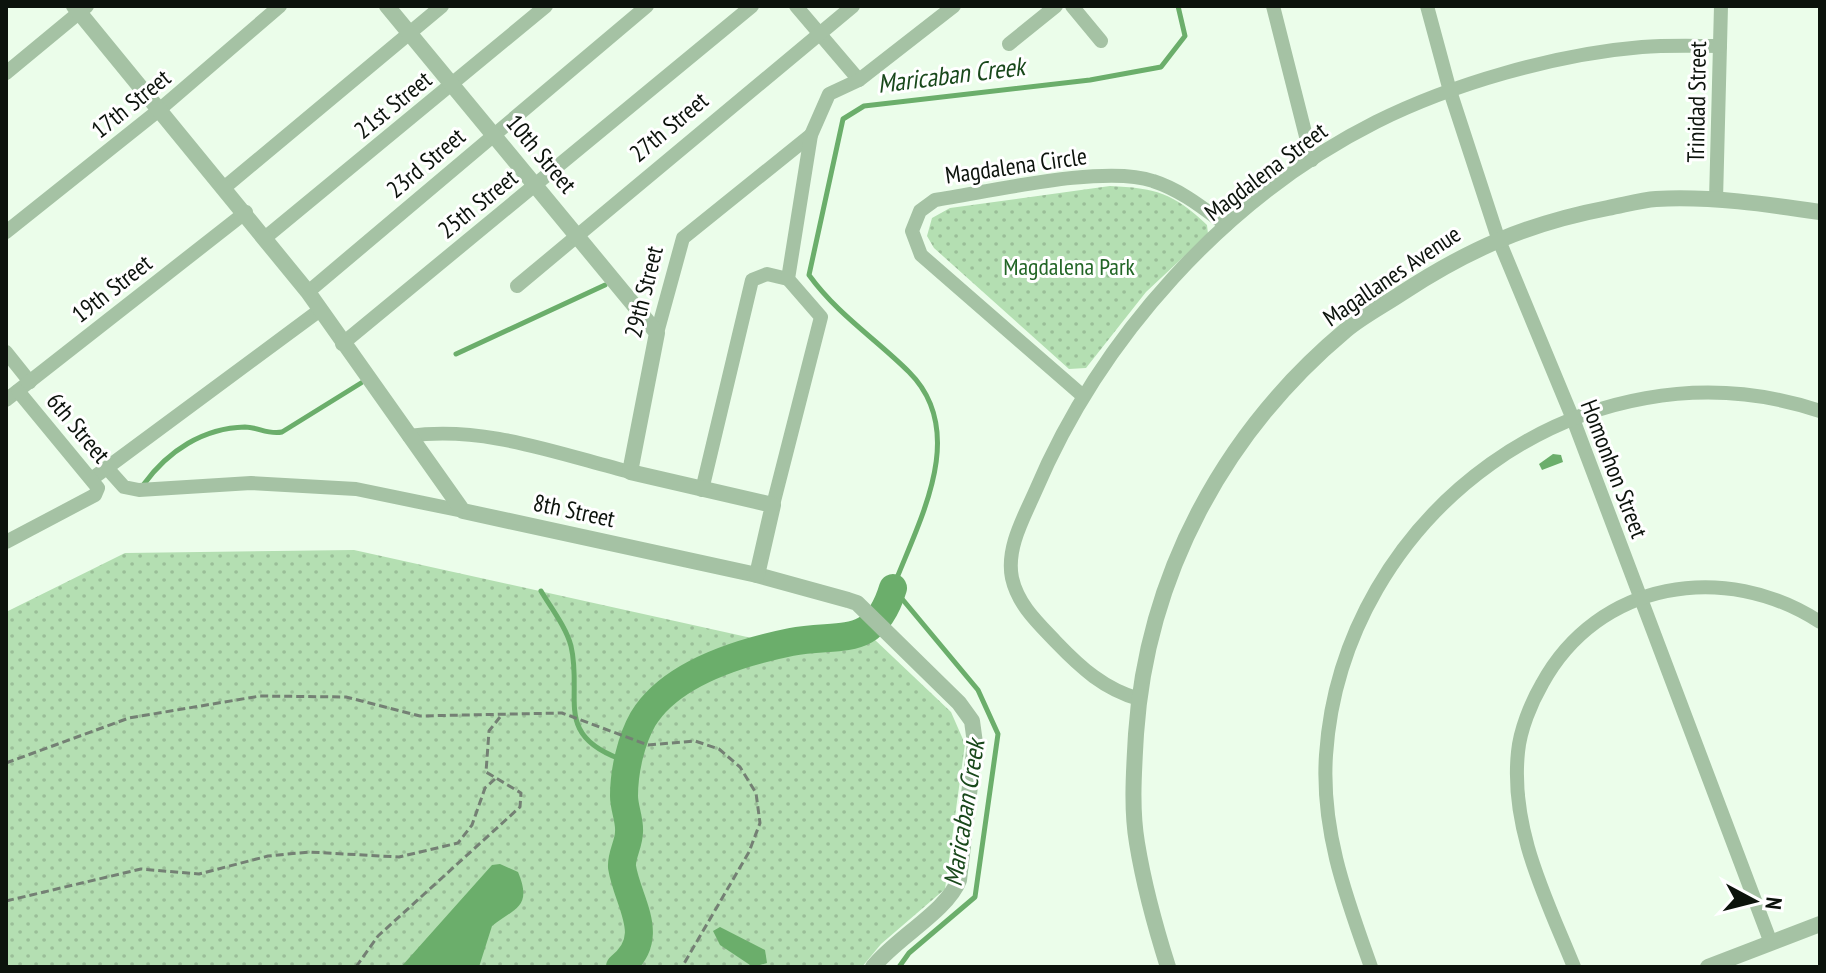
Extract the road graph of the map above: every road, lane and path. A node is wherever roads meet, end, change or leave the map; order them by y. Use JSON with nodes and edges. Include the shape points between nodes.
{"nodes":[{"id":1,"x":280,"y":6,"type":"edge"},
{"id":2,"x":387,"y":6,"type":"edge"},
{"id":3,"x":442,"y":6,"type":"edge"},
{"id":4,"x":546,"y":6,"type":"edge"},
{"id":5,"x":647,"y":6,"type":"edge"},
{"id":6,"x":752,"y":6,"type":"edge"},
{"id":7,"x":796,"y":6,"type":"edge"},
{"id":8,"x":853,"y":6,"type":"edge"},
{"id":9,"x":954,"y":6,"type":"edge"},
{"id":10,"x":1056,"y":6,"type":"edge"},
{"id":11,"x":1072,"y":6,"type":"edge"},
{"id":12,"x":1273,"y":6,"type":"edge"},
{"id":13,"x":1427,"y":6,"type":"edge"},
{"id":14,"x":1721,"y":6,"type":"edge"},
{"id":15,"x":80,"y":8,"type":"edge"},
{"id":16,"x":409,"y":33,"type":"junction"},
{"id":17,"x":819,"y":34,"type":"junction"},
{"id":18,"x":1101,"y":41,"type":"dead end"},
{"id":19,"x":1009,"y":44,"type":"dead end"},
{"id":20,"x":1720,"y":46,"type":"junction"},
{"id":21,"x":6,"y":73,"type":"edge"},
{"id":22,"x":859,"y":80,"type":"junction"},
{"id":23,"x":453,"y":85,"type":"junction"},
{"id":24,"x":1450,"y":91,"type":"junction"},
{"id":25,"x":159,"y":110,"type":"junction"},
{"id":26,"x":493,"y":134,"type":"junction"},
{"id":27,"x":811,"y":135,"type":"junction"},
{"id":28,"x":1312,"y":160,"type":"junction"},
{"id":29,"x":536,"y":186,"type":"junction"},
{"id":30,"x":225,"y":187,"type":"junction"},
{"id":31,"x":1716,"y":200,"type":"junction"},
{"id":32,"x":246,"y":212,"type":"junction"},
{"id":33,"x":1820,"y":212,"type":"edge"},
{"id":34,"x":1226,"y":225,"type":"junction"},
{"id":35,"x":6,"y":232,"type":"edge"},
{"id":36,"x":577,"y":234,"type":"junction"},
{"id":37,"x":266,"y":237,"type":"junction"},
{"id":38,"x":1498,"y":238,"type":"junction"},
{"id":39,"x":788,"y":279,"type":"junction"},
{"id":40,"x":517,"y":286,"type":"dead end"},
{"id":41,"x":308,"y":292,"type":"junction"},
{"id":42,"x":320,"y":310,"type":"junction"},
{"id":43,"x":657,"y":333,"type":"junction"},
{"id":44,"x":342,"y":344,"type":"junction"},
{"id":45,"x":6,"y":352,"type":"edge"},
{"id":46,"x":18,"y":391,"type":"edge"},
{"id":47,"x":1083,"y":396,"type":"junction"},
{"id":48,"x":1820,"y":411,"type":"edge"},
{"id":49,"x":1573,"y":419,"type":"junction"},
{"id":50,"x":409,"y":436,"type":"junction"},
{"id":51,"x":107,"y":468,"type":"junction"},
{"id":52,"x":630,"y":472,"type":"junction"},
{"id":53,"x":93,"y":478,"type":"junction"},
{"id":54,"x":702,"y":490,"type":"junction"},
{"id":55,"x":773,"y":505,"type":"junction"},
{"id":56,"x":463,"y":511,"type":"junction"},
{"id":57,"x":6,"y":542,"type":"edge"},
{"id":58,"x":757,"y":575,"type":"junction"},
{"id":59,"x":1639,"y":598,"type":"junction"},
{"id":60,"x":1820,"y":622,"type":"edge"},
{"id":61,"x":1139,"y":699,"type":"junction"},
{"id":62,"x":501,"y":716,"type":"junction"},
{"id":63,"x":6,"y":763,"type":"edge"},
{"id":64,"x":495,"y":779,"type":"junction"},
{"id":65,"x":6,"y":901,"type":"edge"},
{"id":66,"x":1820,"y":924,"type":"edge"},
{"id":67,"x":1771,"y":943,"type":"junction"},
{"id":68,"x":356,"y":967,"type":"edge"},
{"id":69,"x":682,"y":967,"type":"edge"},
{"id":70,"x":873,"y":967,"type":"edge"},
{"id":71,"x":1168,"y":967,"type":"edge"},
{"id":72,"x":1371,"y":967,"type":"edge"},
{"id":73,"x":1574,"y":967,"type":"edge"},
{"id":74,"x":1708,"y":967,"type":"edge"}],
"edges":[{"from":1,"to":25,"type":"street","name":"17th Street"},
{"from":2,"to":16,"type":"street","name":"10th Street"},
{"from":3,"to":16,"type":"street"},
{"from":4,"to":23,"type":"street","name":"21st Street"},
{"from":5,"to":26,"type":"street","name":"23rd Street"},
{"from":6,"to":29,"type":"street","name":"25th Street"},
{"from":7,"to":17,"type":"street"},
{"from":8,"to":17,"type":"street","name":"27th Street"},
{"from":9,"to":22,"type":"street","name":"29th Street"},
{"from":10,"to":19,"type":"street"},
{"from":11,"to":18,"type":"street"},
{"from":12,"to":28,"type":"street"},
{"from":13,"to":24,"type":"street","name":"Homonhon Street"},
{"from":14,"to":20,"type":"street","name":"Trinidad Street"},
{"from":15,"to":21,"type":"street"},
{"from":15,"to":25,"type":"street"},
{"from":16,"to":23,"type":"street","name":"10th Street"},
{"from":16,"to":30,"type":"street"},
{"from":17,"to":22,"type":"street"},
{"from":17,"to":36,"type":"street","name":"27th Street"},
{"from":20,"to":24,"type":"street","name":"Magdalena Street","via":[[1641,47],[1543,64]]},
{"from":20,"to":31,"type":"street","name":"Trinidad Street"},
{"from":22,"to":27,"type":"street","name":"29th Street","via":[[829,94]]},
{"from":23,"to":26,"type":"street","name":"10th Street"},
{"from":23,"to":37,"type":"street","name":"21st Street"},
{"from":24,"to":28,"type":"street","name":"Magdalena Street","via":[[1375,123]]},
{"from":24,"to":38,"type":"street","name":"Homonhon Street"},
{"from":25,"to":30,"type":"street"},
{"from":25,"to":35,"type":"street","name":"17th Street"},
{"from":26,"to":29,"type":"street","name":"10th Street"},
{"from":26,"to":41,"type":"street","name":"23rd Street"},
{"from":27,"to":39,"type":"street","name":"29th Street"},
{"from":27,"to":43,"type":"street","name":"29th Street","via":[[683,238]]},
{"from":28,"to":34,"type":"street","name":"Magdalena Street"},
{"from":29,"to":36,"type":"street","name":"10th Street"},
{"from":29,"to":44,"type":"street","name":"25th Street"},
{"from":30,"to":32,"type":"street"},
{"from":31,"to":33,"type":"street","name":"Magallanes Avenue"},
{"from":31,"to":38,"type":"street","name":"Magallanes Avenue","via":[[1654,199]]},
{"from":32,"to":37,"type":"street"},
{"from":32,"to":46,"type":"street","name":"19th Street"},
{"from":34,"to":47,"type":"street","name":"Magdalena Street","via":[[1158,296]]},
{"from":34,"to":47,"type":"street","name":"Magdalena Circle","via":[[1194,200],[1152,180],[1112,174],[935,200],[920,211],[912,231],[921,255]]},
{"from":36,"to":40,"type":"street","name":"27th Street"},
{"from":36,"to":43,"type":"street","name":"10th Street"},
{"from":37,"to":41,"type":"street"},
{"from":38,"to":49,"type":"street","name":"Homonhon Street"},
{"from":38,"to":61,"type":"street","name":"Magallanes Avenue","via":[[1454,259],[1347,329],[1282,392],[1236,447],[1185,532],[1154,616]]},
{"from":39,"to":54,"type":"street","via":[[767,274],[752,280]]},
{"from":39,"to":55,"type":"street","via":[[821,317]]},
{"from":41,"to":42,"type":"street"},
{"from":42,"to":44,"type":"street"},
{"from":42,"to":51,"type":"street"},
{"from":43,"to":52,"type":"street","name":"29th Street"},
{"from":44,"to":50,"type":"street"},
{"from":45,"to":46,"type":"street","name":"6th Street"},
{"from":46,"to":53,"type":"street","name":"6th Street"},
{"from":47,"to":61,"type":"street","name":"Magdalena Street","via":[[1017,533],[1012,576],[1026,610],[1081,668],[1116,693]]},
{"from":48,"to":49,"type":"street","via":[[1771,399],[1682,395]]},
{"from":49,"to":59,"type":"street","name":"Homonhon Street"},
{"from":49,"to":72,"type":"street","via":[[1506,452],[1465,481],[1420,525],[1377,584],[1350,643],[1329,722],[1326,800],[1338,878]]},
{"from":50,"to":52,"type":"street","via":[[439,432],[498,439]]},
{"from":50,"to":56,"type":"street"},
{"from":51,"to":53,"type":"street"},
{"from":51,"to":56,"type":"street","via":[[124,487],[139,490],[251,483],[356,489]]},
{"from":52,"to":54,"type":"street"},
{"from":53,"to":57,"type":"street","name":"6th Street","via":[[95,495]]},
{"from":54,"to":55,"type":"street"},
{"from":55,"to":58,"type":"street"},
{"from":56,"to":58,"type":"street","name":"8th Street"},
{"from":58,"to":70,"type":"street","name":"8th Street","via":[[861,608],[967,713],[975,732],[956,889]]},
{"from":59,"to":60,"type":"street","via":[[1684,587],[1736,588],[1776,598]]},
{"from":59,"to":67,"type":"street","name":"Homonhon Street"},
{"from":59,"to":73,"type":"street","via":[[1596,622],[1557,656],[1533,700],[1518,750],[1517,800],[1527,850]]},
{"from":61,"to":71,"type":"street","name":"Magallanes Avenue","via":[[1136,840]]},
{"from":62,"to":63,"type":"path","via":[[420,716],[346,697],[260,696],[129,718]]},
{"from":62,"to":64,"type":"path","via":[[489,731],[485,757],[486,772]]},
{"from":62,"to":69,"type":"path","via":[[562,713],[648,745],[695,741],[719,749],[740,767],[756,793],[760,823],[749,852]]},
{"from":64,"to":65,"type":"path","via":[[485,788],[472,825],[458,843],[399,857],[309,852],[268,856],[199,874],[141,869]]},
{"from":64,"to":68,"type":"path","via":[[521,793],[520,807],[389,926]]},
{"from":66,"to":67,"type":"street"},
{"from":67,"to":74,"type":"street"}]}
